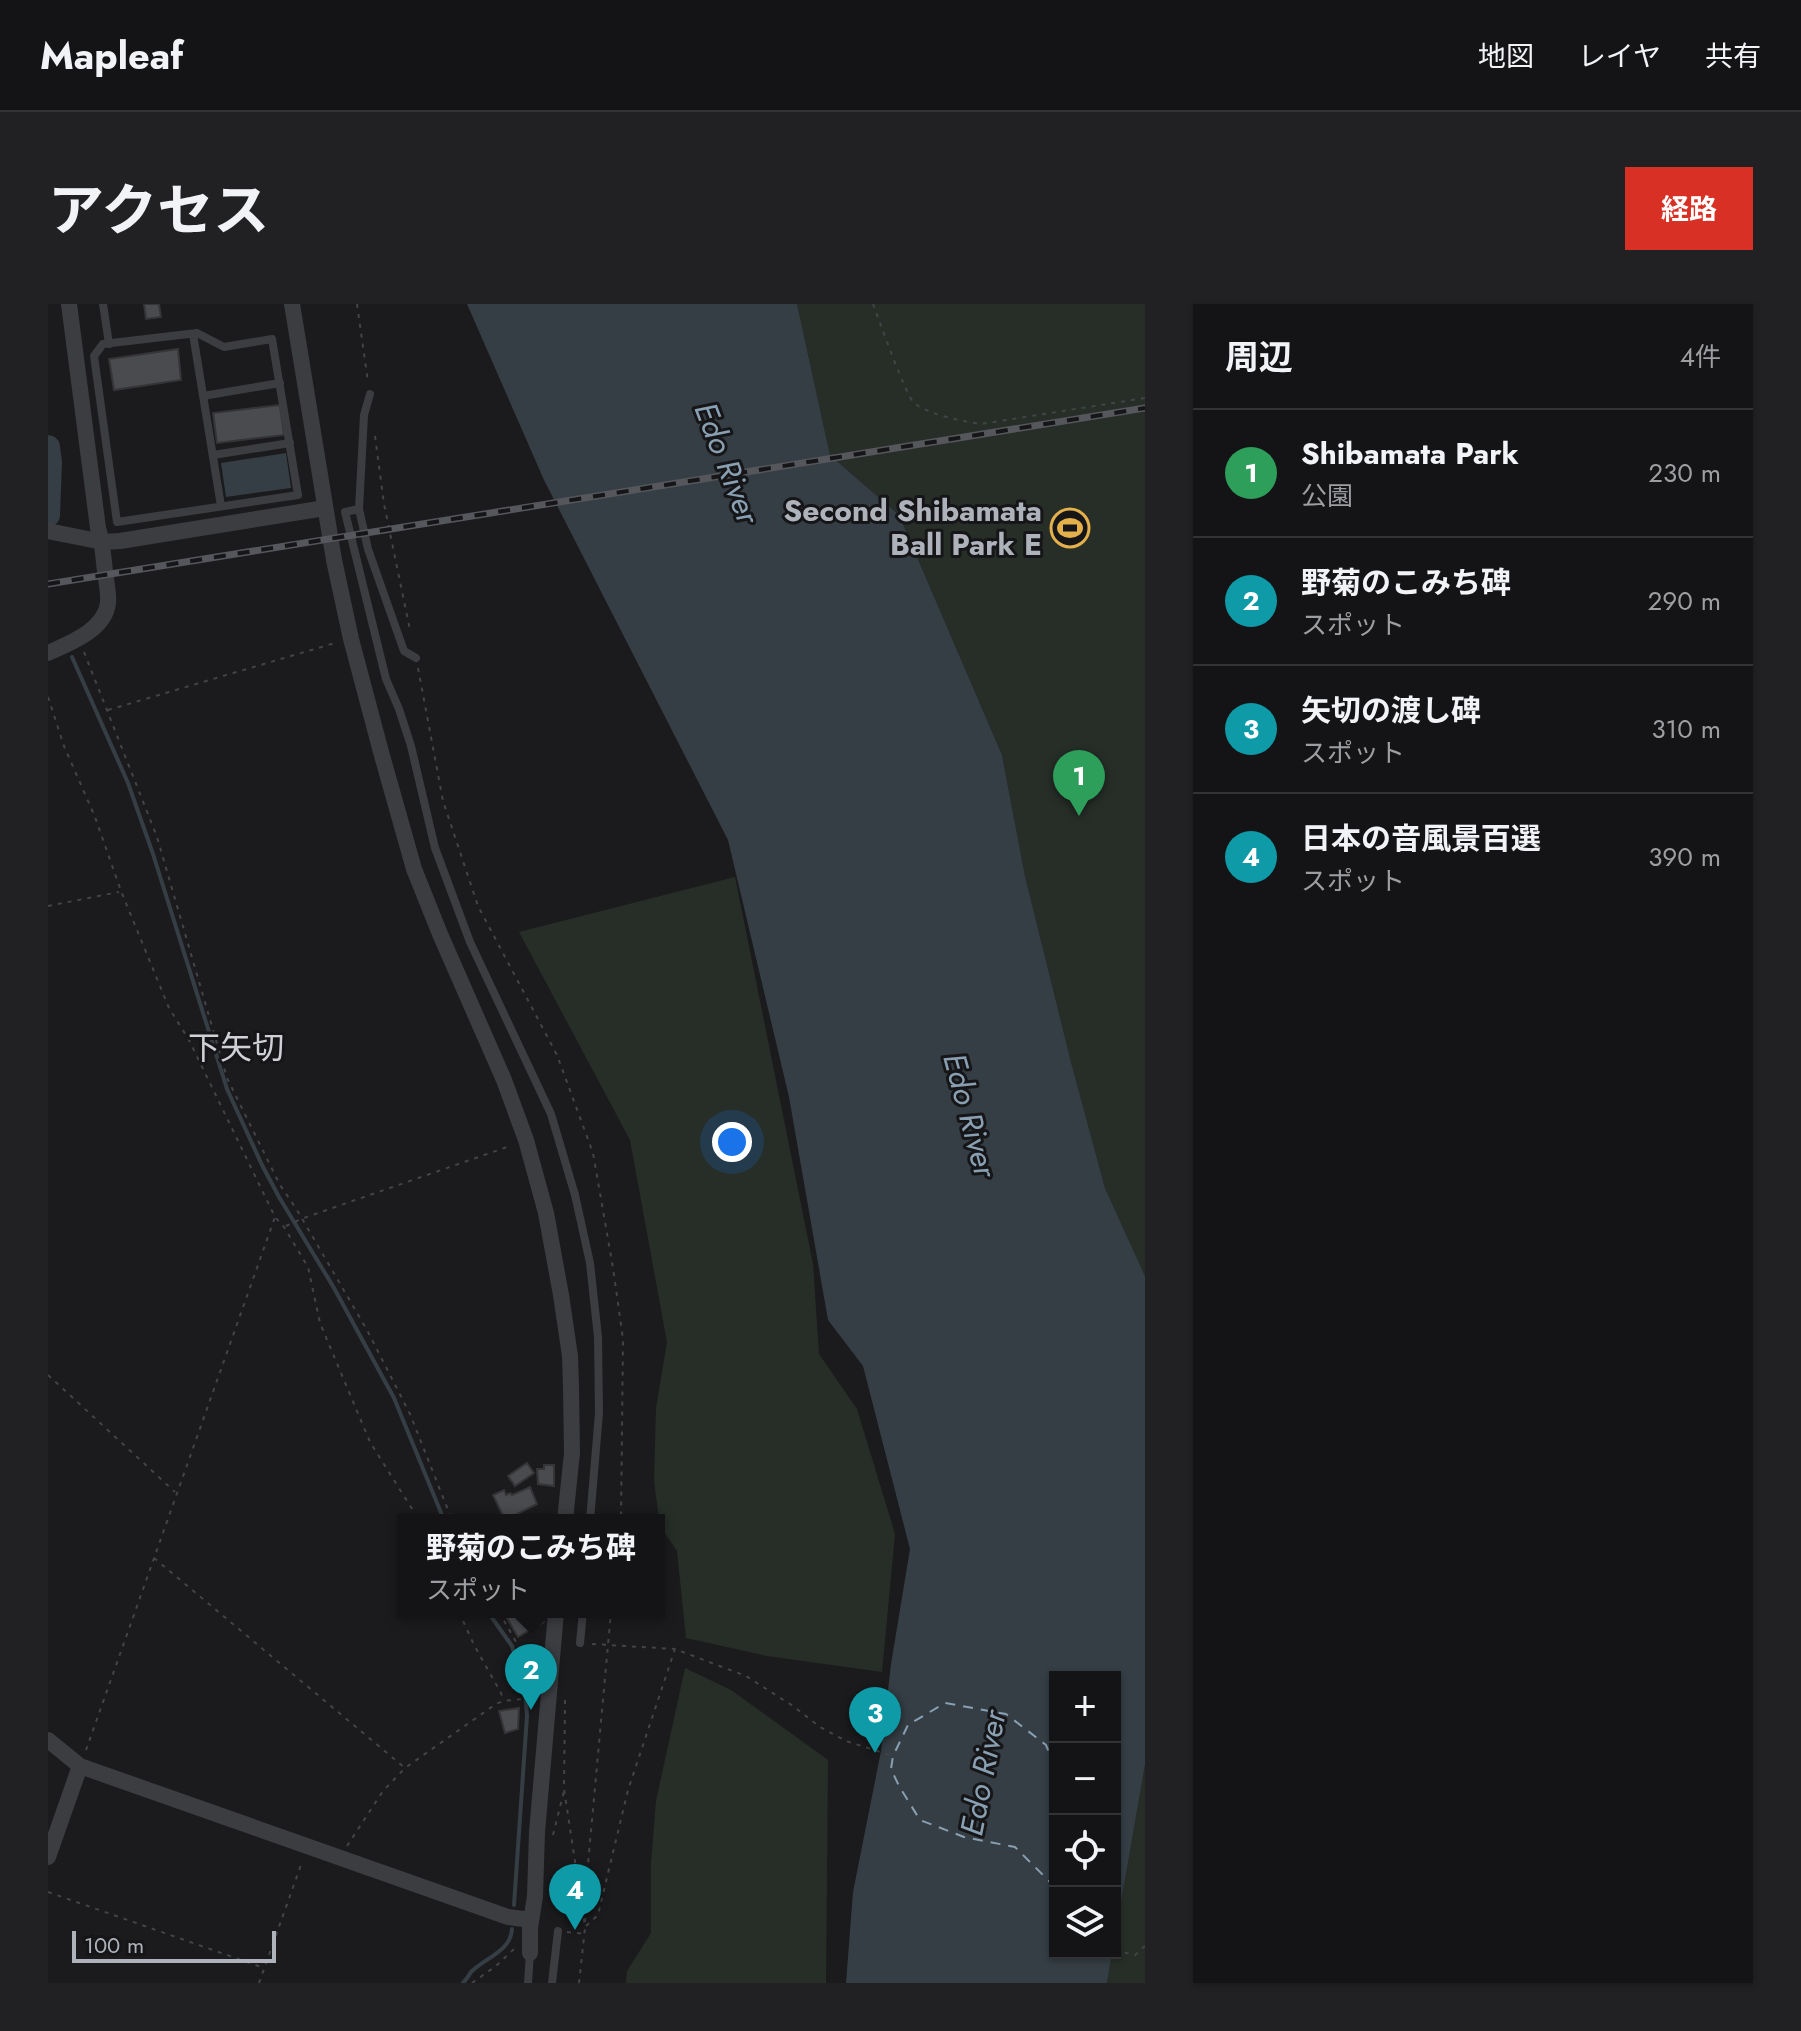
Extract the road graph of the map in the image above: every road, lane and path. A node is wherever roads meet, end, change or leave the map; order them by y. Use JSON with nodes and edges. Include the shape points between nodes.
{"nodes":[{"id":1,"x":69,"y":304,"type":"edge"},
{"id":2,"x":103,"y":304,"type":"edge"},
{"id":3,"x":292,"y":304,"type":"edge"},
{"id":4,"x":357,"y":304,"type":"edge"},
{"id":5,"x":873,"y":304,"type":"edge"},
{"id":6,"x":193,"y":334,"type":"junction"},
{"id":7,"x":109,"y":344,"type":"junction"},
{"id":8,"x":280,"y":383,"type":"junction"},
{"id":9,"x":370,"y":394,"type":"joint"},
{"id":10,"x":203,"y":396,"type":"junction"},
{"id":11,"x":1145,"y":398,"type":"edge"},
{"id":12,"x":374,"y":425,"type":"dead end"},
{"id":13,"x":290,"y":443,"type":"junction"},
{"id":14,"x":213,"y":455,"type":"junction"},
{"id":15,"x":221,"y":506,"type":"junction"},
{"id":16,"x":325,"y":508,"type":"junction"},
{"id":17,"x":359,"y":509,"type":"junction"},
{"id":18,"x":345,"y":512,"type":"junction"},
{"id":19,"x":48,"y":531,"type":"edge"},
{"id":20,"x":103,"y":542,"type":"junction"},
{"id":21,"x":409,"y":629,"type":"dead end"},
{"id":22,"x":351,"y":639,"type":"junction"},
{"id":23,"x":77,"y":640,"type":"junction"},
{"id":24,"x":48,"y":653,"type":"edge"},
{"id":25,"x":416,"y":658,"type":"joint"},
{"id":26,"x":48,"y":697,"type":"edge"},
{"id":27,"x":108,"y":710,"type":"junction"},
{"id":28,"x":121,"y":891,"type":"junction"},
{"id":29,"x":48,"y":906,"type":"edge"},
{"id":30,"x":526,"y":1140,"type":"junction"},
{"id":31,"x":275,"y":1217,"type":"junction"},
{"id":32,"x":301,"y":1219,"type":"junction"},
{"id":33,"x":284,"y":1227,"type":"junction"},
{"id":34,"x":48,"y":1375,"type":"edge"},
{"id":35,"x":176,"y":1493,"type":"junction"},
{"id":36,"x":415,"y":1514,"type":"edge"},
{"id":37,"x":450,"y":1514,"type":"edge"},
{"id":38,"x":566,"y":1514,"type":"edge"},
{"id":39,"x":591,"y":1514,"type":"edge"},
{"id":40,"x":621,"y":1514,"type":"edge"},
{"id":41,"x":154,"y":1558,"type":"junction"},
{"id":42,"x":462,"y":1618,"type":"edge"},
{"id":43,"x":502,"y":1618,"type":"edge"},
{"id":44,"x":555,"y":1618,"type":"edge"},
{"id":45,"x":582,"y":1618,"type":"edge"},
{"id":46,"x":610,"y":1618,"type":"edge"},
{"id":47,"x":580,"y":1643,"type":"joint"},
{"id":48,"x":608,"y":1645,"type":"junction"},
{"id":49,"x":675,"y":1649,"type":"junction"},
{"id":50,"x":565,"y":1693,"type":"dead end"},
{"id":51,"x":503,"y":1701,"type":"junction"},
{"id":52,"x":48,"y":1740,"type":"edge"},
{"id":53,"x":893,"y":1756,"type":"dead end"},
{"id":54,"x":80,"y":1766,"type":"junction"},
{"id":55,"x":405,"y":1768,"type":"junction"},
{"id":56,"x":308,"y":1846,"type":"junction"},
{"id":57,"x":48,"y":1857,"type":"edge"},
{"id":58,"x":339,"y":1857,"type":"junction"},
{"id":59,"x":48,"y":1892,"type":"edge"},
{"id":60,"x":585,"y":1927,"type":"junction"},
{"id":61,"x":531,"y":1928,"type":"junction"},
{"id":62,"x":558,"y":1931,"type":"joint"},
{"id":63,"x":585,"y":1934,"type":"junction"},
{"id":64,"x":1145,"y":1946,"type":"edge"},
{"id":65,"x":1121,"y":1952,"type":"edge"},
{"id":66,"x":530,"y":1953,"type":"joint"},
{"id":67,"x":264,"y":1968,"type":"junction"},
{"id":68,"x":259,"y":1983,"type":"edge"},
{"id":69,"x":472,"y":1983,"type":"edge"},
{"id":70,"x":528,"y":1983,"type":"edge"},
{"id":71,"x":552,"y":1983,"type":"edge"},
{"id":72,"x":579,"y":1983,"type":"edge"}],
"edges":[{"from":1,"to":20,"type":"street"},
{"from":2,"to":7,"type":"lane"},
{"from":3,"to":16,"type":"street"},
{"from":4,"to":9,"type":"path"},
{"from":5,"to":11,"type":"path","via":[[911,401],[930,411],[981,424]]},
{"from":6,"to":7,"type":"lane"},
{"from":6,"to":8,"type":"lane","via":[[224,347],[272,339]]},
{"from":6,"to":10,"type":"lane"},
{"from":7,"to":15,"type":"lane","via":[[94,356],[117,522]]},
{"from":8,"to":10,"type":"lane"},
{"from":8,"to":13,"type":"lane"},
{"from":9,"to":17,"type":"lane"},
{"from":10,"to":14,"type":"lane"},
{"from":12,"to":21,"type":"path"},
{"from":13,"to":14,"type":"lane"},
{"from":13,"to":15,"type":"lane","via":[[298,495]]},
{"from":14,"to":15,"type":"lane"},
{"from":16,"to":18,"type":"lane"},
{"from":16,"to":20,"type":"street"},
{"from":16,"to":22,"type":"street"},
{"from":17,"to":18,"type":"lane"},
{"from":17,"to":25,"type":"lane","via":[[404,651]]},
{"from":18,"to":39,"type":"lane","via":[[435,848],[470,942],[551,1114],[575,1195],[598,1337],[599,1413]]},
{"from":19,"to":20,"type":"street"},
{"from":20,"to":23,"type":"street","via":[[109,601],[105,613]]},
{"from":22,"to":27,"type":"path"},
{"from":22,"to":30,"type":"street","via":[[414,869]]},
{"from":23,"to":24,"type":"street"},
{"from":23,"to":27,"type":"path"},
{"from":25,"to":40,"type":"path","via":[[443,801],[478,906],[557,1055],[593,1153],[623,1339]]},
{"from":26,"to":28,"type":"path"},
{"from":27,"to":32,"type":"path","via":[[157,837],[227,1078]]},
{"from":28,"to":29,"type":"path"},
{"from":28,"to":31,"type":"path","via":[[169,1008]]},
{"from":30,"to":32,"type":"path"},
{"from":30,"to":38,"type":"street","via":[[546,1213],[570,1356],[572,1453]]},
{"from":31,"to":33,"type":"path"},
{"from":31,"to":35,"type":"path"},
{"from":32,"to":33,"type":"path"},
{"from":32,"to":37,"type":"path","via":[[410,1414]]},
{"from":33,"to":36,"type":"path","via":[[308,1267],[320,1323],[370,1442]]},
{"from":34,"to":35,"type":"path"},
{"from":35,"to":41,"type":"path"},
{"from":41,"to":54,"type":"path"},
{"from":41,"to":55,"type":"path"},
{"from":42,"to":51,"type":"path"},
{"from":43,"to":51,"type":"path","via":[[519,1647],[534,1698]]},
{"from":44,"to":61,"type":"street"},
{"from":45,"to":47,"type":"lane"},
{"from":46,"to":48,"type":"path"},
{"from":47,"to":48,"type":"path"},
{"from":48,"to":49,"type":"path"},
{"from":48,"to":60,"type":"path"},
{"from":49,"to":53,"type":"path","via":[[746,1676],[846,1741]]},
{"from":49,"to":60,"type":"path","via":[[628,1790],[598,1915]]},
{"from":50,"to":60,"type":"path","via":[[564,1789]]},
{"from":51,"to":55,"type":"path"},
{"from":52,"to":54,"type":"street"},
{"from":54,"to":56,"type":"street"},
{"from":54,"to":57,"type":"street"},
{"from":55,"to":58,"type":"path"},
{"from":56,"to":58,"type":"street"},
{"from":56,"to":67,"type":"path"},
{"from":58,"to":61,"type":"street"},
{"from":59,"to":67,"type":"path"},
{"from":60,"to":63,"type":"path"},
{"from":61,"to":66,"type":"street"},
{"from":61,"to":69,"type":"path"},
{"from":62,"to":63,"type":"path"},
{"from":62,"to":71,"type":"lane"},
{"from":63,"to":72,"type":"path"},
{"from":64,"to":65,"type":"path","via":[[1135,1955]]},
{"from":66,"to":70,"type":"lane"},
{"from":67,"to":68,"type":"path"}]}
